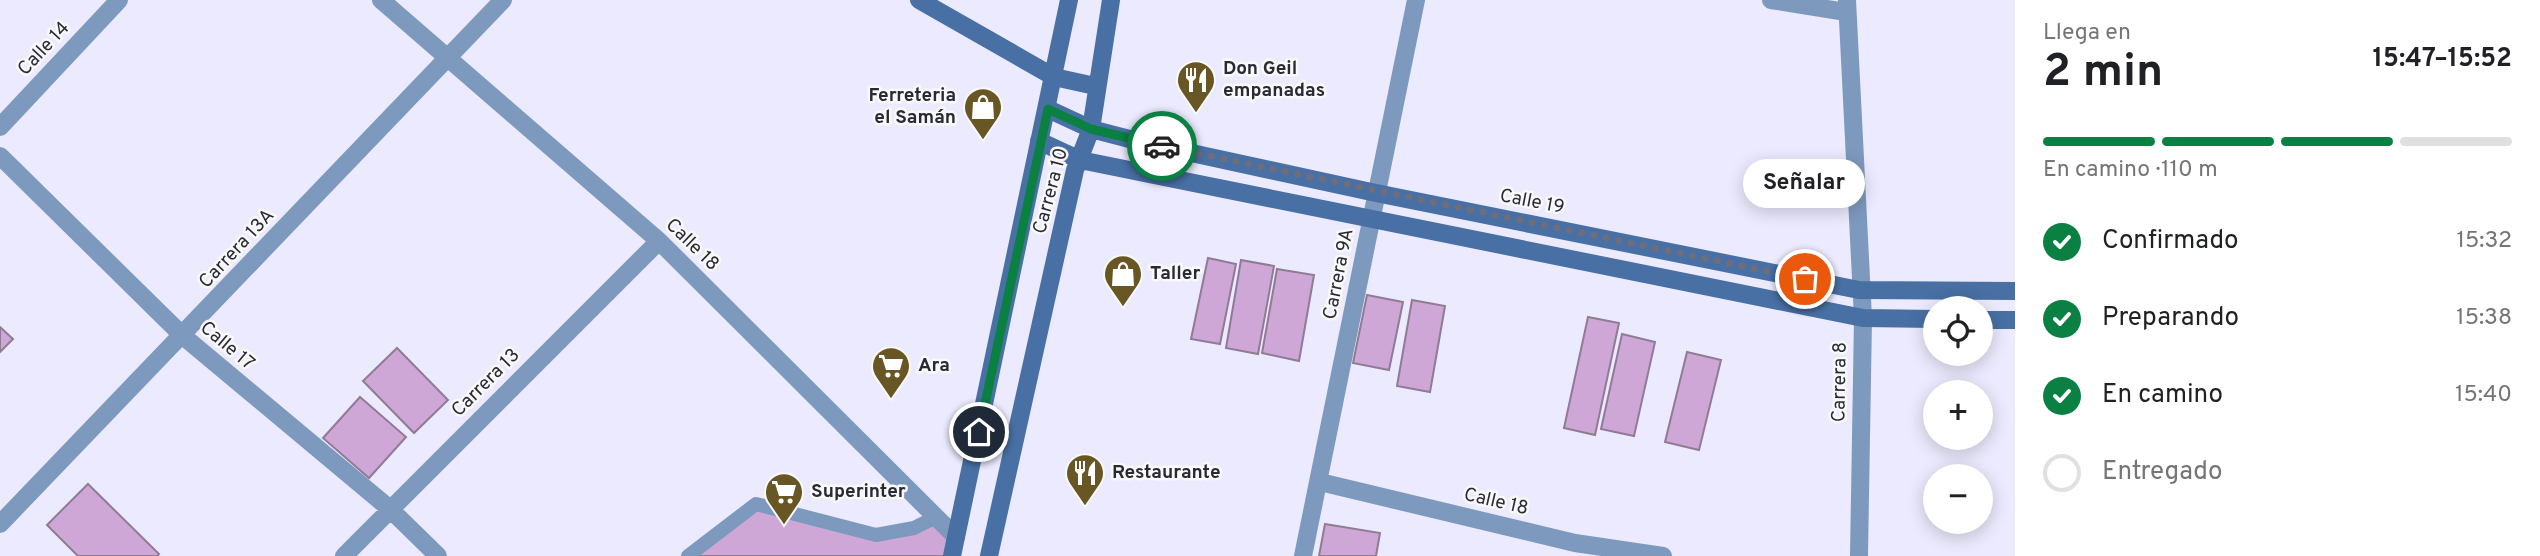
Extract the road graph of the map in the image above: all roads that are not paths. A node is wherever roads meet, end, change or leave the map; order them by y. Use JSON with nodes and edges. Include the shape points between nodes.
{"nodes":[{"id":1,"x":119,"y":0,"type":"edge"},
{"id":2,"x":381,"y":0,"type":"edge"},
{"id":3,"x":503,"y":0,"type":"edge"},
{"id":4,"x":919,"y":0,"type":"edge"},
{"id":5,"x":1069,"y":0,"type":"edge"},
{"id":6,"x":1111,"y":0,"type":"edge"},
{"id":7,"x":1416,"y":0,"type":"edge"},
{"id":8,"x":1771,"y":0,"type":"edge"},
{"id":9,"x":1847,"y":6,"type":"edge"},
{"id":10,"x":447,"y":57,"type":"junction"},
{"id":11,"x":1054,"y":77,"type":"junction"},
{"id":12,"x":1095,"y":86,"type":"junction"},
{"id":13,"x":1048,"y":109,"type":"junction"},
{"id":14,"x":0,"y":127,"type":"edge"},
{"id":15,"x":1091,"y":129,"type":"junction"},
{"id":16,"x":1040,"y":141,"type":"junction"},
{"id":17,"x":0,"y":156,"type":"edge"},
{"id":18,"x":1080,"y":160,"type":"junction"},
{"id":19,"x":1376,"y":192,"type":"junction"},
{"id":20,"x":1371,"y":220,"type":"junction"},
{"id":21,"x":659,"y":241,"type":"junction"},
{"id":22,"x":1859,"y":290,"type":"junction"},
{"id":23,"x":2015,"y":291,"type":"edge"},
{"id":24,"x":1863,"y":318,"type":"junction"},
{"id":25,"x":1923,"y":319,"type":"edge"},
{"id":26,"x":1993,"y":320,"type":"edge"},
{"id":27,"x":2015,"y":320,"type":"edge"},
{"id":28,"x":183,"y":337,"type":"junction"},
{"id":29,"x":1320,"y":482,"type":"junction"},
{"id":30,"x":390,"y":509,"type":"junction"},
{"id":31,"x":936,"y":517,"type":"junction"},
{"id":32,"x":0,"y":524,"type":"edge"},
{"id":33,"x":957,"y":537,"type":"junction"},
{"id":34,"x":1574,"y":549,"type":"edge"},
{"id":35,"x":344,"y":556,"type":"edge"},
{"id":36,"x":438,"y":556,"type":"edge"},
{"id":37,"x":688,"y":556,"type":"edge"},
{"id":38,"x":952,"y":556,"type":"edge"},
{"id":39,"x":989,"y":556,"type":"edge"},
{"id":40,"x":1303,"y":556,"type":"edge"},
{"id":41,"x":1663,"y":556,"type":"edge"},
{"id":42,"x":1859,"y":556,"type":"edge"}],
"edges":[{"from":1,"to":14,"type":"street","name":"Calle 14"},
{"from":2,"to":10,"type":"street","name":"Calle 18"},
{"from":3,"to":10,"type":"street","name":"Carrera 13A"},
{"from":4,"to":11,"type":"street"},
{"from":5,"to":11,"type":"street","name":"Carrera 10"},
{"from":6,"to":12,"type":"street","name":"Carrera 10"},
{"from":7,"to":19,"type":"street","name":"Carrera 9A"},
{"from":8,"to":9,"type":"street"},
{"from":9,"to":22,"type":"street","name":"Carrera 8"},
{"from":10,"to":21,"type":"street","name":"Calle 18"},
{"from":10,"to":28,"type":"street","name":"Carrera 13A"},
{"from":11,"to":12,"type":"street"},
{"from":11,"to":13,"type":"street","name":"Carrera 10"},
{"from":12,"to":15,"type":"street","name":"Carrera 10"},
{"from":13,"to":15,"type":"street","name":"Calle 19"},
{"from":13,"to":16,"type":"street","name":"Carrera 10"},
{"from":15,"to":18,"type":"street","name":"Carrera 10"},
{"from":15,"to":19,"type":"street","name":"Calle 19"},
{"from":16,"to":18,"type":"street"},
{"from":16,"to":33,"type":"street","name":"Carrera 10"},
{"from":17,"to":28,"type":"street","name":"Calle 17"},
{"from":18,"to":20,"type":"street"},
{"from":18,"to":39,"type":"street","name":"Carrera 10"},
{"from":19,"to":20,"type":"street","name":"Carrera 9A"},
{"from":19,"to":22,"type":"street","name":"Calle 19"},
{"from":20,"to":24,"type":"street"},
{"from":20,"to":29,"type":"street","name":"Carrera 9A"},
{"from":21,"to":30,"type":"street","name":"Carrera 13"},
{"from":21,"to":31,"type":"street","name":"Calle 18"},
{"from":22,"to":23,"type":"street","name":"Calle 19"},
{"from":22,"to":24,"type":"street","name":"Carrera 8"},
{"from":24,"to":25,"type":"street"},
{"from":24,"to":42,"type":"street","name":"Carrera 8"},
{"from":26,"to":27,"type":"street"},
{"from":28,"to":30,"type":"street","name":"Calle 17"},
{"from":28,"to":32,"type":"street","name":"Carrera 13A"},
{"from":29,"to":34,"type":"street","name":"Calle 18"},
{"from":29,"to":40,"type":"street","name":"Carrera 9A"},
{"from":30,"to":35,"type":"street","name":"Carrera 13"},
{"from":30,"to":36,"type":"street","name":"Calle 17"},
{"from":31,"to":33,"type":"street","name":"Calle 18"},
{"from":31,"to":37,"type":"lane","via":[[914,528],[876,535],[756,504]]},
{"from":33,"to":38,"type":"street","name":"Carrera 10"},
{"from":34,"to":41,"type":"street","name":"Calle 18"}]}
